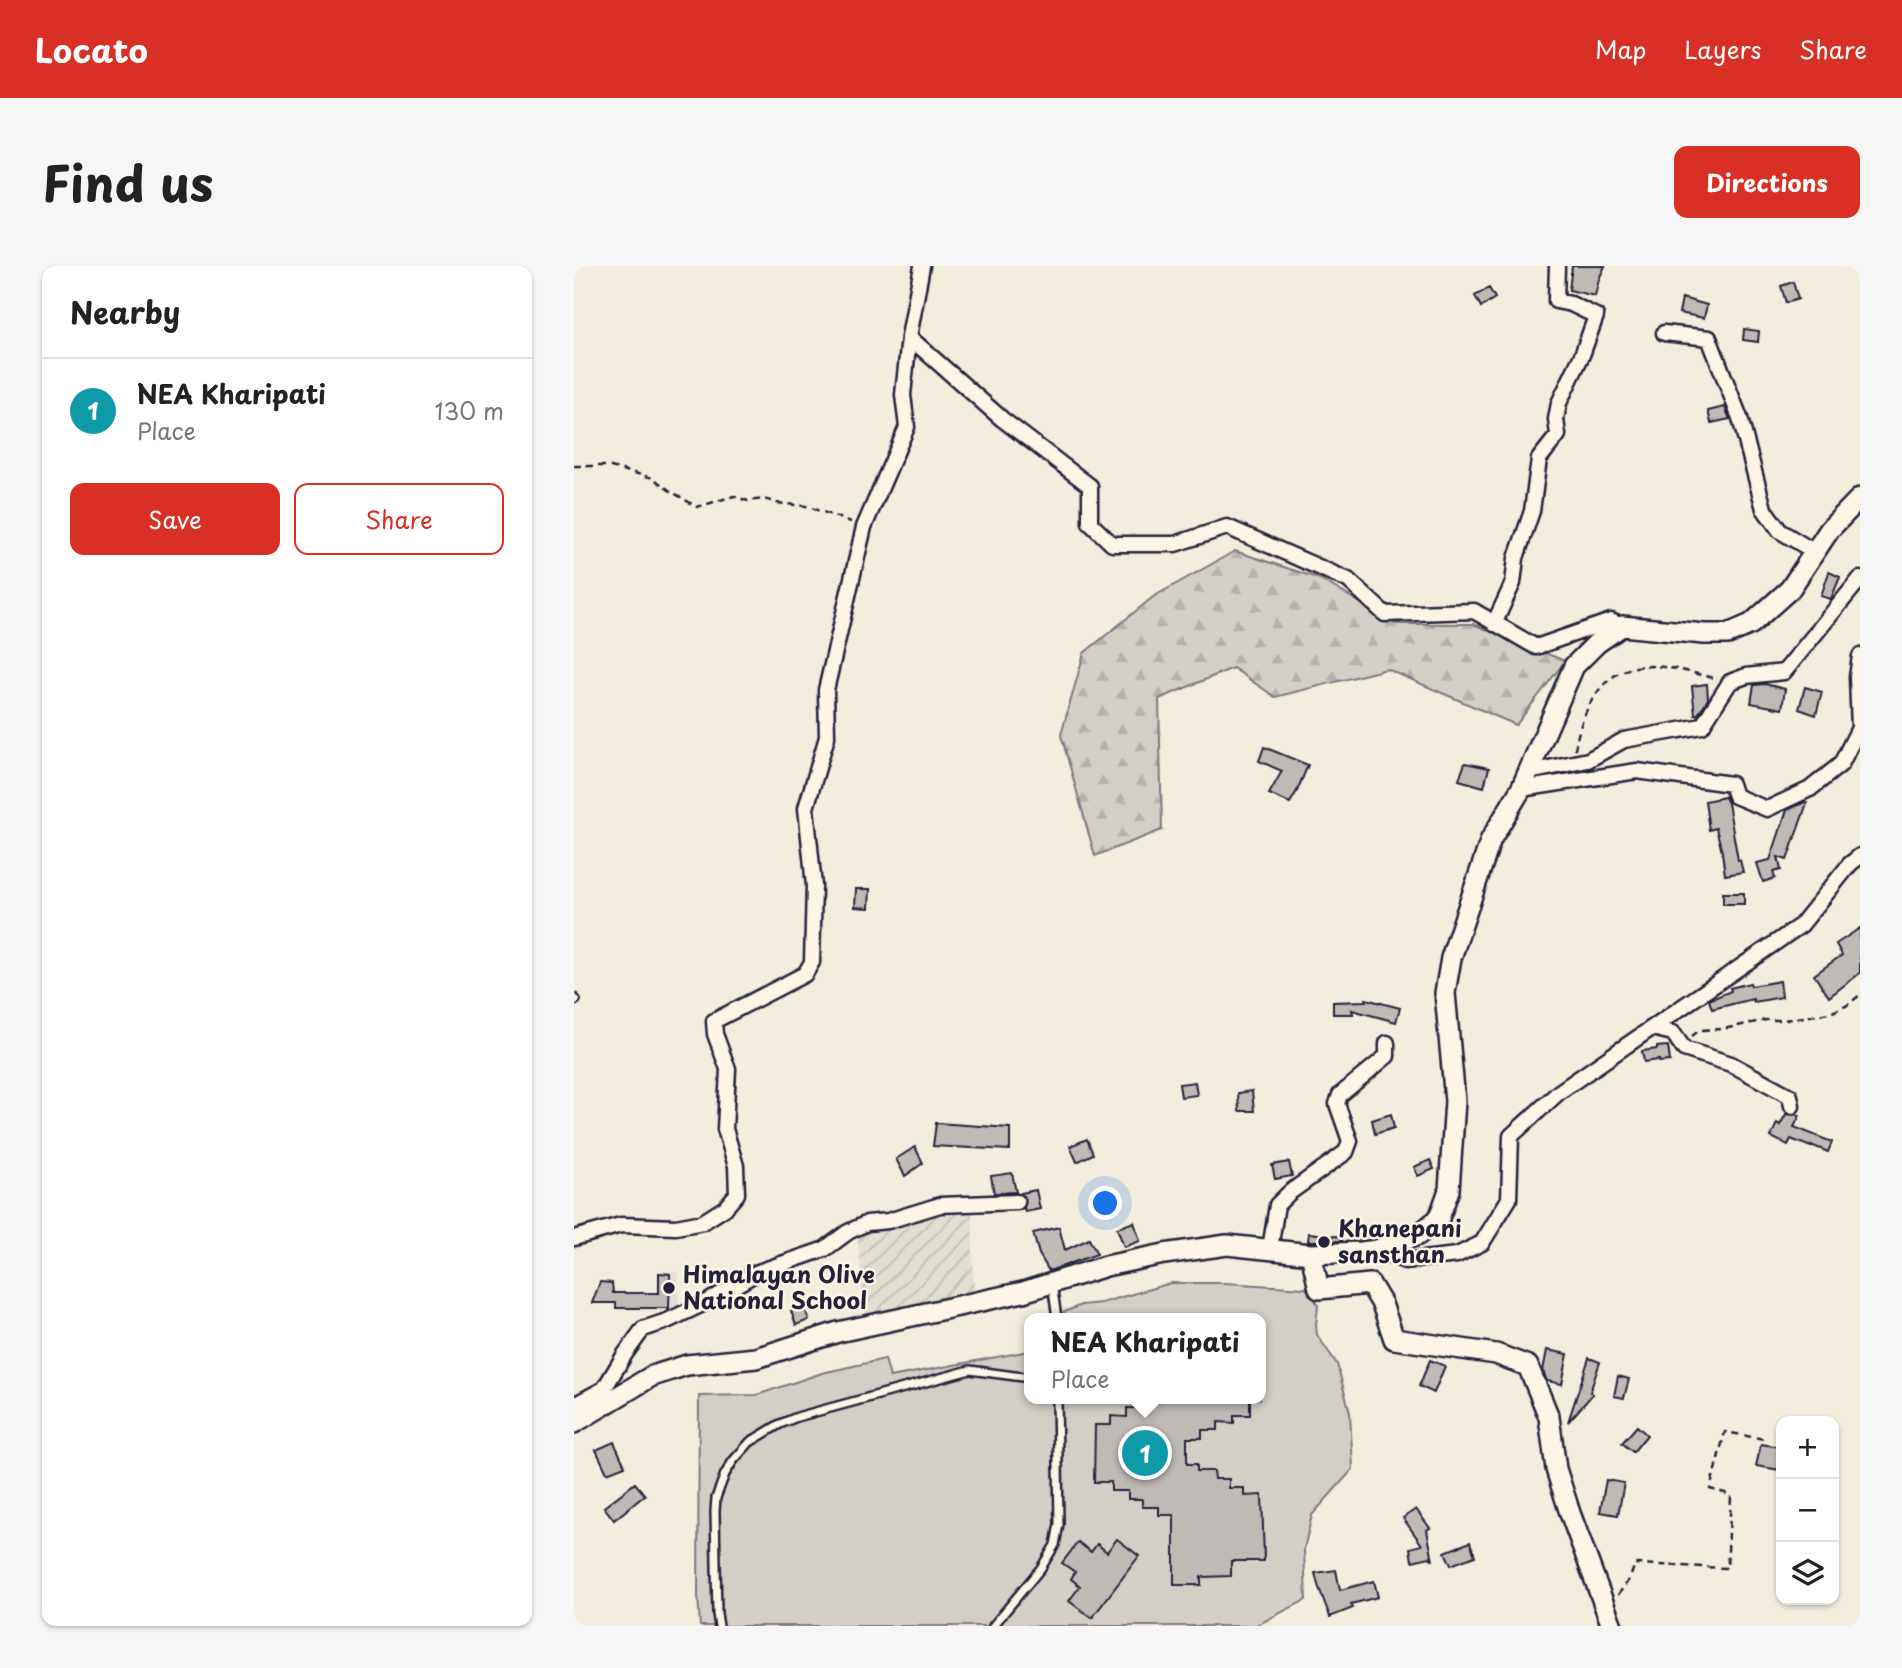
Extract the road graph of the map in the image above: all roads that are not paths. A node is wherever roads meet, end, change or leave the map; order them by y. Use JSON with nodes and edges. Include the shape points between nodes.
{"nodes":[{"id":1,"x":922,"y":266,"type":"edge"},
{"id":2,"x":1557,"y":266,"type":"edge"},
{"id":3,"x":1664,"y":333,"type":"dead end"},
{"id":4,"x":909,"y":337,"type":"junction"},
{"id":5,"x":1860,"y":498,"type":"edge"},
{"id":6,"x":1813,"y":551,"type":"junction"},
{"id":7,"x":1860,"y":579,"type":"edge"},
{"id":8,"x":1494,"y":624,"type":"junction"},
{"id":9,"x":1622,"y":626,"type":"junction"},
{"id":10,"x":1860,"y":656,"type":"edge"},
{"id":11,"x":1525,"y":780,"type":"junction"},
{"id":12,"x":1860,"y":856,"type":"edge"},
{"id":13,"x":1652,"y":1028,"type":"junction"},
{"id":14,"x":1387,"y":1043,"type":"dead end"},
{"id":15,"x":1792,"y":1106,"type":"dead end"},
{"id":16,"x":1017,"y":1202,"type":"dead end"},
{"id":17,"x":574,"y":1238,"type":"edge"},
{"id":18,"x":1270,"y":1249,"type":"junction"},
{"id":19,"x":1377,"y":1250,"type":"junction"},
{"id":20,"x":1311,"y":1254,"type":"junction"},
{"id":21,"x":1052,"y":1284,"type":"junction"},
{"id":22,"x":1056,"y":1313,"type":"edge"},
{"id":23,"x":1024,"y":1377,"type":"edge"},
{"id":24,"x":1058,"y":1404,"type":"edge"},
{"id":25,"x":574,"y":1405,"type":"edge"},
{"id":26,"x":574,"y":1423,"type":"edge"},
{"id":27,"x":719,"y":1626,"type":"edge"},
{"id":28,"x":993,"y":1626,"type":"edge"},
{"id":29,"x":1612,"y":1626,"type":"edge"}],
"edges":[{"from":1,"to":4,"type":"street"},
{"from":2,"to":8,"type":"street","via":[[1556,301],[1596,316],[1559,403],[1558,435],[1539,459],[1532,512],[1516,558],[1513,583]]},
{"from":3,"to":6,"type":"street","via":[[1709,338],[1740,418],[1764,509],[1780,531]]},
{"from":4,"to":8,"type":"street","via":[[1002,419],[1090,486],[1090,523],[1112,544],[1175,544],[1227,527],[1348,580],[1385,614],[1474,611]]},
{"from":4,"to":17,"type":"street","via":[[903,395],[907,427],[863,527],[826,690],[827,737],[806,808],[814,886],[811,962],[805,974],[713,1021],[728,1069],[725,1129],[736,1166],[737,1194],[703,1222],[676,1227],[621,1225]]},
{"from":5,"to":6,"type":"main road"},
{"from":6,"to":9,"type":"main road","via":[[1790,589],[1751,624],[1728,634]]},
{"from":7,"to":11,"type":"street","via":[[1784,672],[1730,682],[1702,726],[1624,740],[1588,760]]},
{"from":8,"to":9,"type":"street","via":[[1536,647],[1611,621]]},
{"from":9,"to":11,"type":"main road","via":[[1574,666]]},
{"from":10,"to":11,"type":"street","via":[[1859,728],[1841,764],[1810,789],[1767,809],[1735,796],[1731,784],[1637,771]]},
{"from":11,"to":19,"type":"main road","via":[[1492,839],[1447,976],[1455,1101],[1449,1190],[1438,1218],[1418,1235]]},
{"from":12,"to":13,"type":"street","via":[[1801,925]]},
{"from":13,"to":15,"type":"street","via":[[1673,1033],[1684,1049],[1731,1064],[1790,1096]]},
{"from":13,"to":19,"type":"street","via":[[1559,1092],[1511,1136],[1509,1199],[1482,1243],[1457,1255],[1405,1261]]},
{"from":14,"to":18,"type":"street","via":[[1387,1056],[1340,1095],[1337,1104],[1350,1141],[1346,1152],[1277,1205]]},
{"from":16,"to":25,"type":"street","via":[[940,1205],[867,1223],[825,1249],[758,1272],[709,1301],[643,1329],[604,1389]]},
{"from":18,"to":20,"type":"main road"},
{"from":18,"to":21,"type":"main road","via":[[1227,1245],[1164,1254]]},
{"from":19,"to":20,"type":"main road"},
{"from":20,"to":29,"type":"main road","via":[[1319,1289],[1370,1284],[1394,1339],[1496,1354],[1528,1366],[1549,1417],[1556,1469],[1570,1513]]},
{"from":21,"to":22,"type":"lane"},
{"from":21,"to":26,"type":"main road","via":[[838,1332],[756,1358],[687,1365],[652,1377]]},
{"from":23,"to":27,"type":"lane","via":[[970,1370],[797,1417],[750,1442],[733,1461],[716,1498]]},
{"from":24,"to":28,"type":"lane","via":[[1059,1524],[1055,1545]]}]}
